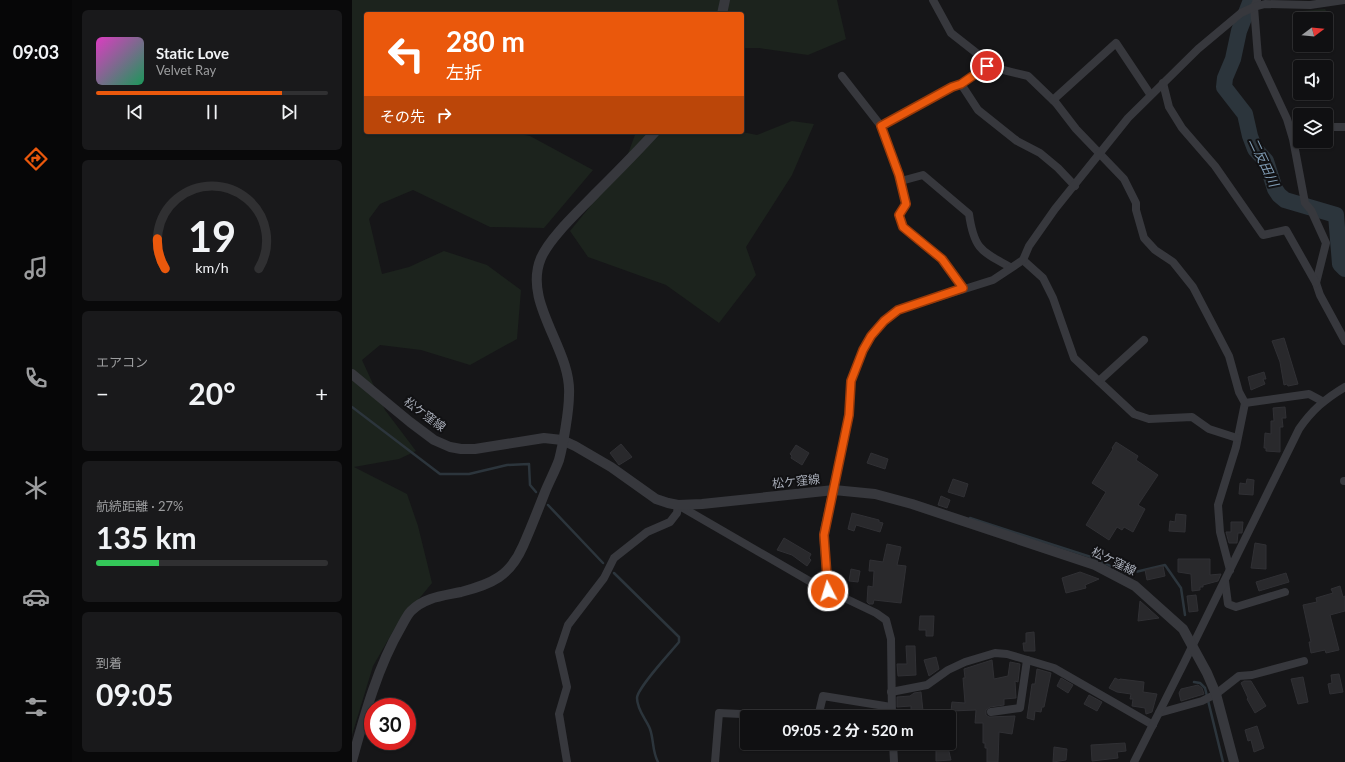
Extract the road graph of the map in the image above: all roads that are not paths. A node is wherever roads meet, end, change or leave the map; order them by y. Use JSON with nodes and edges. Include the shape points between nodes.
{"nodes":[{"id":1,"x":725,"y":0,"type":"edge"},
{"id":2,"x":933,"y":0,"type":"edge"},
{"id":3,"x":1344,"y":0,"type":"edge"},
{"id":4,"x":1254,"y":5,"type":"edge"},
{"id":5,"x":722,"y":12,"type":"edge"},
{"id":6,"x":987,"y":66,"type":"junction"},
{"id":7,"x":842,"y":76,"type":"dead end"},
{"id":8,"x":1163,"y":83,"type":"junction"},
{"id":9,"x":961,"y":84,"type":"junction"},
{"id":10,"x":1150,"y":94,"type":"junction"},
{"id":11,"x":1053,"y":100,"type":"junction"},
{"id":12,"x":881,"y":126,"type":"junction"},
{"id":13,"x":1333,"y":127,"type":"edge"},
{"id":14,"x":1345,"y":127,"type":"edge"},
{"id":15,"x":1293,"y":130,"type":"edge"},
{"id":16,"x":653,"y":134,"type":"edge"},
{"id":17,"x":1298,"y":148,"type":"edge"},
{"id":18,"x":1099,"y":156,"type":"junction"},
{"id":19,"x":901,"y":181,"type":"junction"},
{"id":20,"x":1075,"y":186,"type":"junction"},
{"id":21,"x":1023,"y":260,"type":"junction"},
{"id":22,"x":1010,"y":267,"type":"junction"},
{"id":23,"x":1316,"y":283,"type":"junction"},
{"id":24,"x":963,"y":288,"type":"junction"},
{"id":25,"x":1144,"y":340,"type":"dead end"},
{"id":26,"x":1345,"y":341,"type":"edge"},
{"id":27,"x":352,"y":374,"type":"edge"},
{"id":28,"x":1099,"y":381,"type":"junction"},
{"id":29,"x":1345,"y":387,"type":"edge"},
{"id":30,"x":1322,"y":401,"type":"junction"},
{"id":31,"x":1245,"y":404,"type":"junction"},
{"id":32,"x":1237,"y":438,"type":"junction"},
{"id":33,"x":562,"y":440,"type":"junction"},
{"id":34,"x":834,"y":490,"type":"junction"},
{"id":35,"x":678,"y":505,"type":"junction"},
{"id":36,"x":1230,"y":570,"type":"junction"},
{"id":37,"x":1225,"y":582,"type":"junction"},
{"id":38,"x":828,"y":591,"type":"junction"},
{"id":39,"x":1285,"y":592,"type":"dead end"},
{"id":40,"x":1193,"y":646,"type":"junction"},
{"id":41,"x":1027,"y":660,"type":"junction"},
{"id":42,"x":1304,"y":661,"type":"dead end"},
{"id":43,"x":891,"y":692,"type":"junction"},
{"id":44,"x":1209,"y":697,"type":"junction"},
{"id":45,"x":891,"y":707,"type":"junction"},
{"id":46,"x":820,"y":710,"type":"edge"},
{"id":47,"x":891,"y":710,"type":"edge"},
{"id":48,"x":991,"y":712,"type":"dead end"},
{"id":49,"x":1159,"y":713,"type":"junction"},
{"id":50,"x":740,"y":714,"type":"edge"},
{"id":51,"x":1153,"y":724,"type":"junction"},
{"id":52,"x":893,"y":750,"type":"edge"},
{"id":53,"x":352,"y":762,"type":"edge"},
{"id":54,"x":567,"y":762,"type":"edge"},
{"id":55,"x":715,"y":762,"type":"edge"},
{"id":56,"x":894,"y":762,"type":"edge"},
{"id":57,"x":1134,"y":762,"type":"edge"},
{"id":58,"x":1234,"y":762,"type":"edge"}],
"edges":[{"from":1,"to":5,"type":"street"},
{"from":2,"to":6,"type":"street","via":[[951,33],[979,55]]},
{"from":3,"to":4,"type":"street","via":[[1310,5]]},
{"from":4,"to":8,"type":"street","via":[[1198,49]]},
{"from":4,"to":15,"type":"street","via":[[1258,57]]},
{"from":6,"to":9,"type":"street"},
{"from":6,"to":11,"type":"street","via":[[1028,76]]},
{"from":7,"to":12,"type":"street"},
{"from":8,"to":10,"type":"street"},
{"from":8,"to":23,"type":"street","via":[[1169,107],[1182,128],[1215,166],[1263,235],[1286,230]]},
{"from":9,"to":12,"type":"street"},
{"from":9,"to":20,"type":"street","via":[[978,110],[1018,142],[1058,168]]},
{"from":10,"to":11,"type":"street","via":[[1116,43]]},
{"from":10,"to":18,"type":"street"},
{"from":11,"to":18,"type":"street"},
{"from":12,"to":19,"type":"street"},
{"from":13,"to":14,"type":"street"},
{"from":16,"to":33,"type":"street","via":[[565,225],[541,258],[536,276],[538,295],[568,375],[569,395]]},
{"from":17,"to":23,"type":"street","via":[[1305,203],[1311,210],[1326,243]]},
{"from":18,"to":20,"type":"street"},
{"from":18,"to":31,"type":"street","via":[[1104,158],[1127,186],[1136,203],[1144,238],[1173,262],[1193,288],[1229,356]]},
{"from":19,"to":22,"type":"street","via":[[923,175],[969,214],[972,235],[982,251]]},
{"from":19,"to":24,"type":"street","via":[[906,204],[899,215],[903,227],[942,259]]},
{"from":20,"to":21,"type":"street","via":[[1028,246]]},
{"from":21,"to":22,"type":"street"},
{"from":21,"to":28,"type":"street","via":[[1043,278],[1053,298],[1074,358]]},
{"from":22,"to":24,"type":"street","via":[[993,280]]},
{"from":23,"to":26,"type":"street"},
{"from":24,"to":34,"type":"street","via":[[898,310],[871,336],[851,381],[849,415]]},
{"from":25,"to":28,"type":"street"},
{"from":27,"to":33,"type":"street","name":"松ケ窪線","via":[[434,440],[450,447],[475,448],[544,438]]},
{"from":28,"to":32,"type":"street","via":[[1134,414],[1149,419],[1192,417],[1208,429]]},
{"from":29,"to":30,"type":"street"},
{"from":30,"to":31,"type":"street","via":[[1309,394]]},
{"from":30,"to":36,"type":"street","via":[[1310,412],[1299,429]]},
{"from":31,"to":32,"type":"street"},
{"from":32,"to":36,"type":"street","via":[[1218,505],[1220,532]]},
{"from":33,"to":35,"type":"street","name":"松ケ窪線","via":[[611,468],[656,499]]},
{"from":33,"to":53,"type":"street","via":[[559,460],[522,547],[506,573],[494,581],[425,601],[411,611],[396,636],[384,664]]},
{"from":34,"to":35,"type":"street","name":"松ケ窪線"},
{"from":34,"to":38,"type":"street","via":[[824,535]]},
{"from":34,"to":40,"type":"street","name":"松ケ窪線","via":[[875,494],[912,504],[1095,565],[1124,579],[1148,596],[1183,629]]},
{"from":35,"to":38,"type":"street"},
{"from":35,"to":54,"type":"street","via":[[677,513],[670,522],[647,532],[614,558],[604,578],[568,625],[559,652],[567,687],[559,714]]},
{"from":36,"to":37,"type":"street"},
{"from":37,"to":39,"type":"street","via":[[1228,604],[1236,607]]},
{"from":37,"to":40,"type":"street"},
{"from":38,"to":43,"type":"street","via":[[886,620],[891,638]]},
{"from":40,"to":44,"type":"street","name":"松ケ窪線"},
{"from":40,"to":49,"type":"street"},
{"from":41,"to":43,"type":"street","via":[[1007,654],[995,654],[965,662],[927,685]]},
{"from":41,"to":48,"type":"street","via":[[1020,708]]},
{"from":41,"to":51,"type":"street","via":[[1054,668]]},
{"from":42,"to":44,"type":"street","via":[[1239,676]]},
{"from":43,"to":45,"type":"street"},
{"from":44,"to":49,"type":"street"},
{"from":44,"to":58,"type":"street","name":"松ケ窪線"},
{"from":45,"to":46,"type":"street","via":[[823,696]]},
{"from":45,"to":47,"type":"street"},
{"from":49,"to":51,"type":"street"},
{"from":50,"to":55,"type":"street","via":[[719,713]]},
{"from":51,"to":57,"type":"street"},
{"from":52,"to":56,"type":"street"}]}
